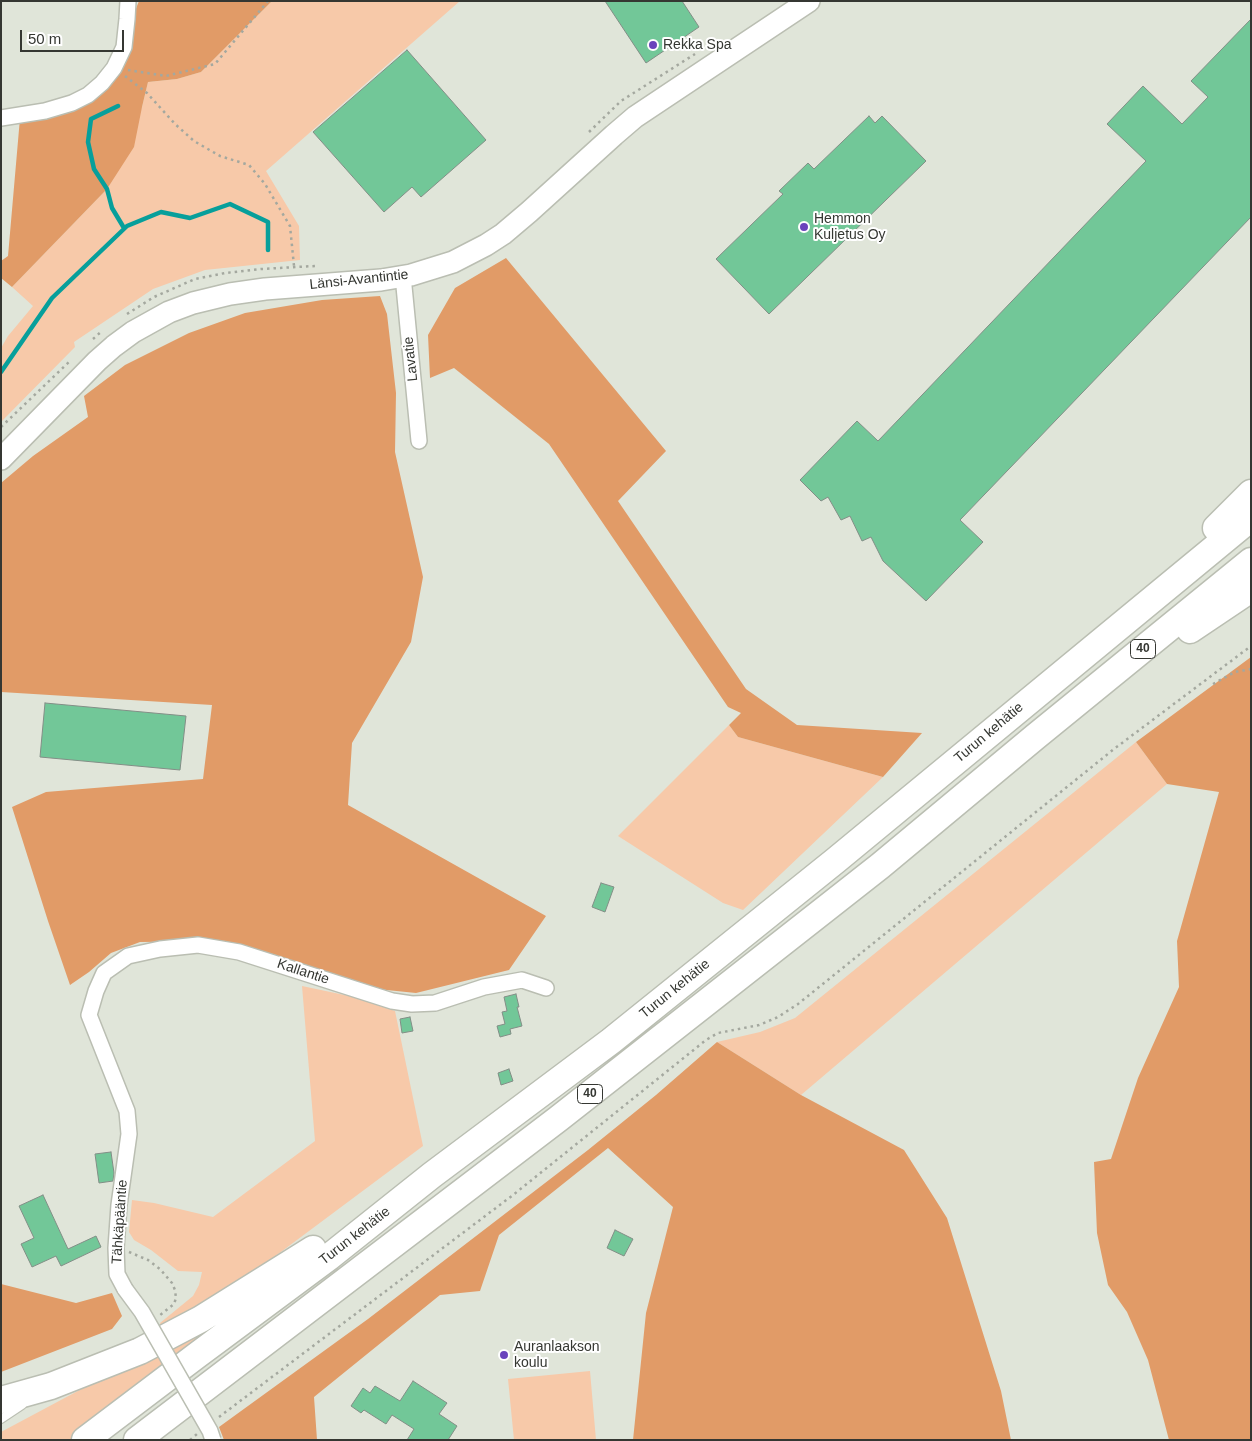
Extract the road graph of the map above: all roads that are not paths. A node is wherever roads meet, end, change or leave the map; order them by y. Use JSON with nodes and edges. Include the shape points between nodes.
{"nodes":[{"id":1,"x":128,"y":1,"type":"edge"},
{"id":2,"x":809,"y":1,"type":"edge"},
{"id":3,"x":1,"y":118,"type":"edge"},
{"id":4,"x":403,"y":276,"type":"junction"},
{"id":5,"x":420,"y":441,"type":"dead end"},
{"id":6,"x":1,"y":460,"type":"edge"},
{"id":7,"x":1251,"y":493,"type":"edge"},
{"id":8,"x":1251,"y":518,"type":"edge"},
{"id":9,"x":1251,"y":561,"type":"edge"},
{"id":10,"x":1251,"y":590,"type":"edge"},
{"id":11,"x":1129,"y":618,"type":"junction"},
{"id":12,"x":1035,"y":737,"type":"junction"},
{"id":13,"x":546,"y":988,"type":"dead end"},
{"id":14,"x":89,"y":1015,"type":"joint"},
{"id":15,"x":432,"y":1175,"type":"junction"},
{"id":16,"x":51,"y":1386,"type":"junction"},
{"id":17,"x":1,"y":1400,"type":"edge"},
{"id":18,"x":1,"y":1419,"type":"edge"},
{"id":19,"x":208,"y":1435,"type":"edge"},
{"id":20,"x":85,"y":1440,"type":"edge"},
{"id":21,"x":137,"y":1440,"type":"edge"}],
"edges":[{"from":1,"to":3,"type":"street","via":[[124,47],[102,83],[72,103]]},
{"from":2,"to":4,"type":"street","name":"Länsi-Avantintie","via":[[635,118],[503,234],[453,262]]},
{"from":4,"to":5,"type":"street","name":"Lavatie"},
{"from":4,"to":6,"type":"street","name":"Länsi-Avantintie","via":[[230,294],[169,312],[114,346]]},
{"from":7,"to":11,"type":"highway"},
{"from":8,"to":11,"type":"highway","name":"Turun kehätie","number":"40"},
{"from":9,"to":12,"type":"highway","number":"40"},
{"from":10,"to":12,"type":"highway"},
{"from":11,"to":15,"type":"highway","name":"Turun kehätie","number":"40","via":[[618,1035]]},
{"from":12,"to":21,"type":"highway","number":"40","via":[[880,866],[574,1107]]},
{"from":13,"to":14,"type":"street","name":"Kallantie","via":[[522,980],[484,987],[435,1003],[412,1004],[392,1001],[239,952],[198,945],[128,956],[104,973]]},
{"from":14,"to":19,"type":"street","name":"Tähkäpääntie","bridge":true,"via":[[127,1111],[129,1134],[119,1205],[117,1274],[210,1431]]},
{"from":15,"to":16,"type":"highway","via":[[201,1319],[140,1351]]},
{"from":15,"to":20,"type":"highway","name":"Turun kehätie","number":"40","via":[[329,1257]]},
{"from":16,"to":17,"type":"highway"},
{"from":16,"to":18,"type":"lane"}]}
